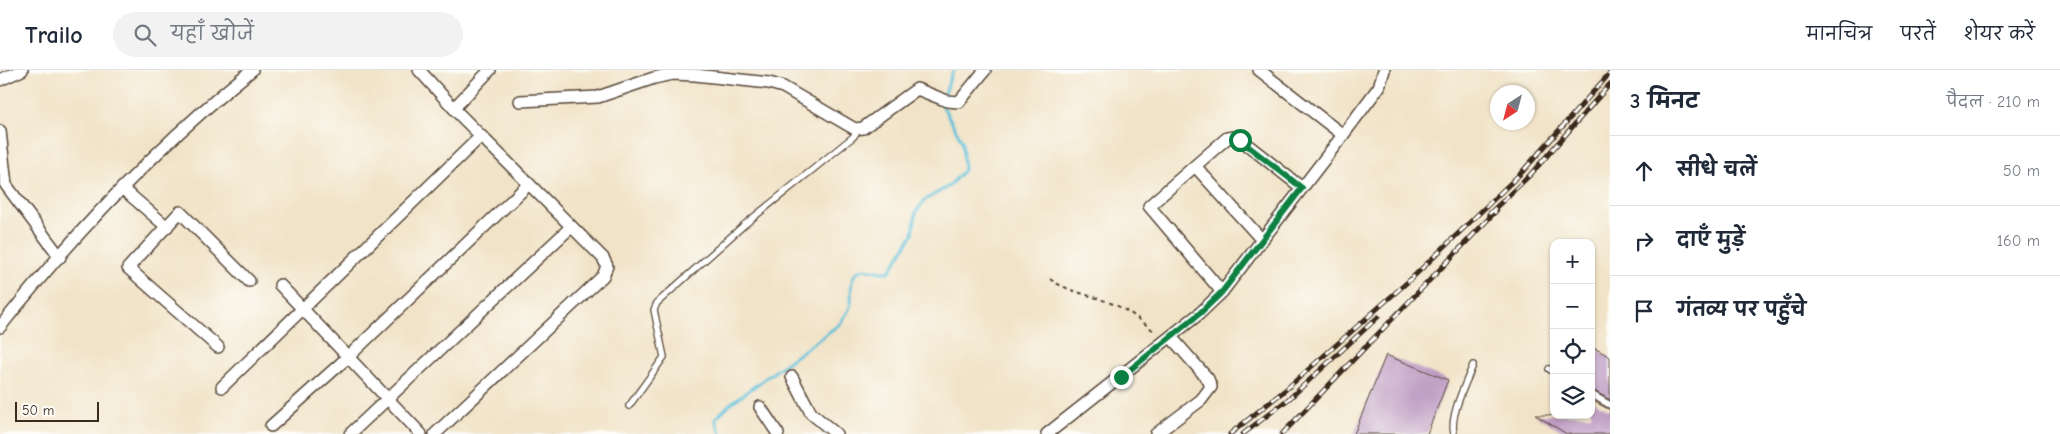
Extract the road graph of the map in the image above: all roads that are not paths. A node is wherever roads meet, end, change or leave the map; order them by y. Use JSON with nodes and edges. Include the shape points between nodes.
{"nodes":[{"id":1,"x":22,"y":70,"type":"edge"},
{"id":2,"x":419,"y":70,"type":"edge"},
{"id":3,"x":490,"y":70,"type":"edge"},
{"id":4,"x":985,"y":70,"type":"edge"},
{"id":5,"x":1259,"y":70,"type":"edge"},
{"id":6,"x":1384,"y":70,"type":"edge"},
{"id":7,"x":245,"y":72,"type":"edge"},
{"id":8,"x":0,"y":80,"type":"edge"},
{"id":9,"x":520,"y":101,"type":"dead end"},
{"id":10,"x":454,"y":108,"type":"junction"},
{"id":11,"x":859,"y":129,"type":"junction"},
{"id":12,"x":0,"y":131,"type":"edge"},
{"id":13,"x":1343,"y":135,"type":"junction"},
{"id":14,"x":482,"y":136,"type":"junction"},
{"id":15,"x":1195,"y":166,"type":"junction"},
{"id":16,"x":529,"y":184,"type":"junction"},
{"id":17,"x":122,"y":188,"type":"junction"},
{"id":18,"x":1302,"y":188,"type":"junction"},
{"id":19,"x":167,"y":226,"type":"junction"},
{"id":20,"x":571,"y":227,"type":"junction"},
{"id":21,"x":1262,"y":240,"type":"junction"},
{"id":22,"x":60,"y":257,"type":"junction"},
{"id":23,"x":249,"y":281,"type":"dead end"},
{"id":24,"x":280,"y":285,"type":"dead end"},
{"id":25,"x":1222,"y":292,"type":"junction"},
{"id":26,"x":302,"y":308,"type":"junction"},
{"id":27,"x":0,"y":327,"type":"edge"},
{"id":28,"x":1168,"y":339,"type":"junction"},
{"id":29,"x":218,"y":347,"type":"dead end"},
{"id":30,"x":348,"y":357,"type":"junction"},
{"id":31,"x":1472,"y":365,"type":"dead end"},
{"id":32,"x":792,"y":377,"type":"dead end"},
{"id":33,"x":222,"y":387,"type":"dead end"},
{"id":34,"x":1595,"y":396,"type":"edge"},
{"id":35,"x":388,"y":399,"type":"junction"},
{"id":36,"x":1610,"y":405,"type":"edge"},
{"id":37,"x":629,"y":406,"type":"dead end"},
{"id":38,"x":760,"y":407,"type":"dead end"},
{"id":39,"x":270,"y":426,"type":"dead end"},
{"id":40,"x":350,"y":434,"type":"edge"},
{"id":41,"x":421,"y":434,"type":"edge"},
{"id":42,"x":435,"y":434,"type":"edge"},
{"id":43,"x":778,"y":434,"type":"edge"},
{"id":44,"x":836,"y":434,"type":"edge"},
{"id":45,"x":1047,"y":434,"type":"edge"},
{"id":46,"x":1156,"y":434,"type":"edge"},
{"id":47,"x":1454,"y":434,"type":"edge"}],
"edges":[{"from":1,"to":8,"type":"street"},
{"from":2,"to":10,"type":"street"},
{"from":3,"to":10,"type":"street"},
{"from":4,"to":11,"type":"street","via":[[959,102],[914,90]]},
{"from":5,"to":13,"type":"street"},
{"from":6,"to":13,"type":"street","via":[[1378,87]]},
{"from":7,"to":17,"type":"street"},
{"from":9,"to":11,"type":"street","via":[[598,97],[654,78],[673,74],[695,75],[783,87],[848,126]]},
{"from":10,"to":14,"type":"street"},
{"from":11,"to":37,"type":"lane","via":[[657,303],[654,310],[664,357]]},
{"from":12,"to":22,"type":"street","via":[[6,185]]},
{"from":13,"to":18,"type":"street"},
{"from":14,"to":16,"type":"street"},
{"from":14,"to":26,"type":"street"},
{"from":15,"to":18,"type":"street","via":[[1227,138],[1234,138]]},
{"from":15,"to":21,"type":"street"},
{"from":15,"to":25,"type":"street","via":[[1149,206]]},
{"from":16,"to":20,"type":"street"},
{"from":16,"to":30,"type":"street"},
{"from":17,"to":19,"type":"street"},
{"from":17,"to":22,"type":"street"},
{"from":18,"to":21,"type":"street"},
{"from":19,"to":23,"type":"street","via":[[180,212]]},
{"from":19,"to":29,"type":"street","via":[[128,268]]},
{"from":20,"to":35,"type":"street"},
{"from":20,"to":42,"type":"street","via":[[603,258],[607,266],[603,276]]},
{"from":21,"to":25,"type":"street"},
{"from":22,"to":27,"type":"street"},
{"from":24,"to":26,"type":"street"},
{"from":25,"to":28,"type":"street"},
{"from":26,"to":30,"type":"street"},
{"from":26,"to":33,"type":"street"},
{"from":28,"to":45,"type":"street"},
{"from":28,"to":46,"type":"street","via":[[1212,387],[1201,400]]},
{"from":30,"to":35,"type":"street"},
{"from":30,"to":39,"type":"street"},
{"from":31,"to":47,"type":"lane","via":[[1452,425]]},
{"from":32,"to":44,"type":"street","via":[[812,413]]},
{"from":34,"to":36,"type":"lane"},
{"from":35,"to":40,"type":"street"},
{"from":35,"to":41,"type":"street"},
{"from":38,"to":43,"type":"street"}]}
